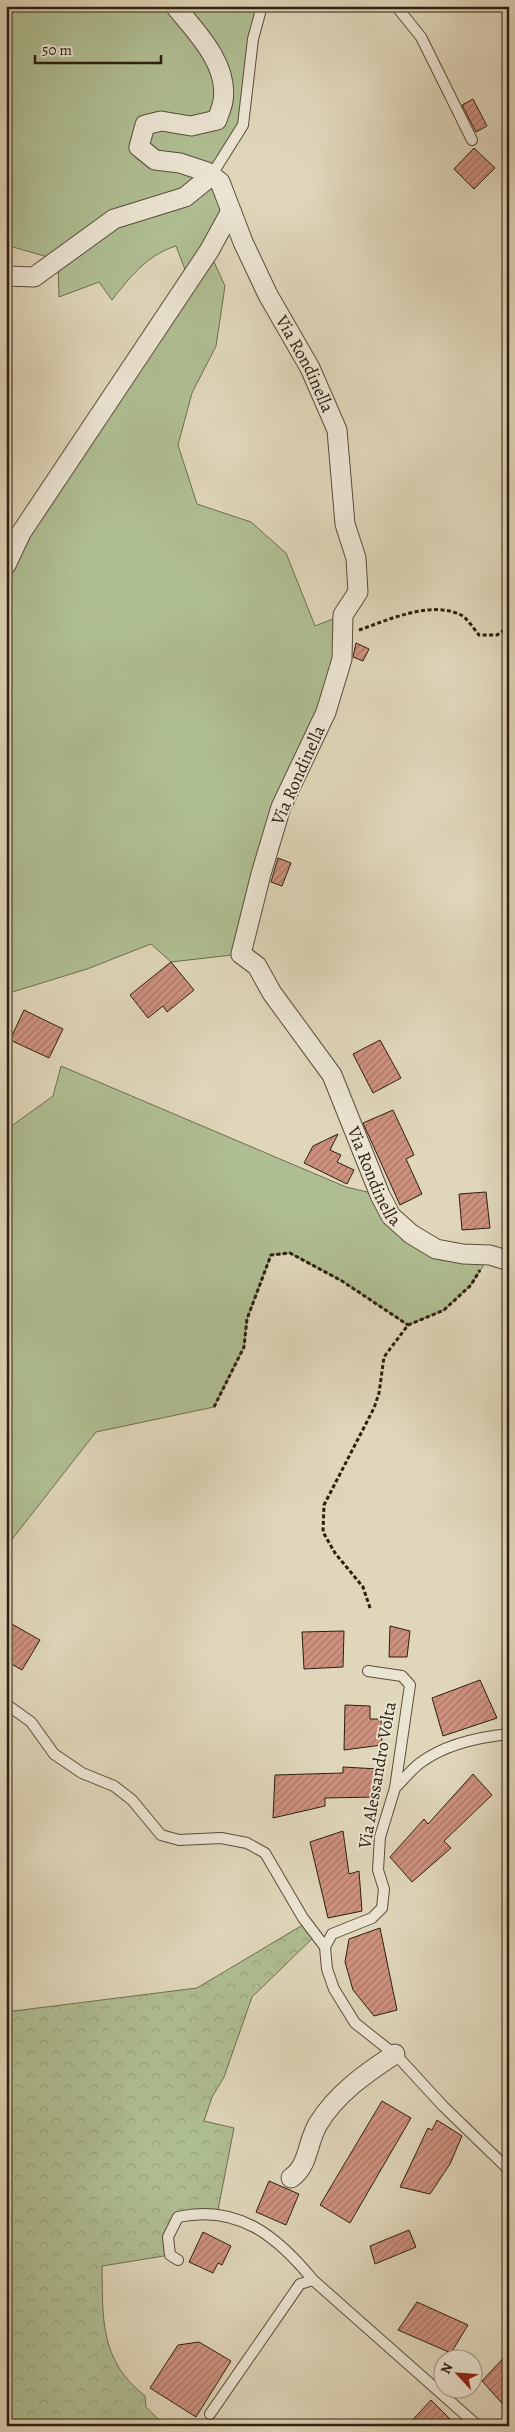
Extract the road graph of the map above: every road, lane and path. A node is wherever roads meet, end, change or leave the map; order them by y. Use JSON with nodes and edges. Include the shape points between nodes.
{"nodes":[{"id":1,"x":175,"y":6,"type":"edge"},
{"id":2,"x":262,"y":6,"type":"edge"},
{"id":3,"x":396,"y":6,"type":"edge"},
{"id":4,"x":472,"y":140,"type":"dead end"},
{"id":5,"x":211,"y":176,"type":"junction"},
{"id":6,"x":232,"y":211,"type":"junction"},
{"id":7,"x":6,"y":276,"type":"edge"},
{"id":8,"x":6,"y":565,"type":"edge"},
{"id":9,"x":509,"y":627,"type":"edge"},
{"id":10,"x":342,"y":636,"type":"junction"},
{"id":11,"x":490,"y":1255,"type":"junction"},
{"id":12,"x":509,"y":1262,"type":"edge"},
{"id":13,"x":408,"y":1324,"type":"junction"},
{"id":14,"x":214,"y":1407,"type":"dead end"},
{"id":15,"x":370,"y":1608,"type":"dead end"},
{"id":16,"x":368,"y":1671,"type":"dead end"},
{"id":17,"x":6,"y":1704,"type":"edge"},
{"id":18,"x":509,"y":1734,"type":"edge"},
{"id":19,"x":395,"y":1788,"type":"junction"},
{"id":20,"x":325,"y":1947,"type":"junction"},
{"id":21,"x":395,"y":2054,"type":"junction"},
{"id":22,"x":509,"y":2170,"type":"edge"},
{"id":23,"x":292,"y":2178,"type":"dead end"},
{"id":24,"x":178,"y":2260,"type":"dead end"},
{"id":25,"x":313,"y":2280,"type":"junction"},
{"id":26,"x":210,"y":2414,"type":"dead end"},
{"id":27,"x":478,"y":2426,"type":"edge"}],
"edges":[{"from":1,"to":5,"type":"street","via":[[210,50],[222,78],[224,100],[217,120],[191,126],[160,121],[145,125],[139,147],[155,160],[180,163]]},
{"from":2,"to":5,"type":"lane","via":[[253,39],[243,125]]},
{"from":3,"to":4,"type":"lane","via":[[420,38]]},
{"from":5,"to":6,"type":"street","name":"Via Rondinella","via":[[220,182]]},
{"from":5,"to":7,"type":"street","via":[[185,197],[114,219],[34,278]]},
{"from":6,"to":8,"type":"street","via":[[209,251],[21,533]]},
{"from":6,"to":10,"type":"street","name":"Via Rondinella","via":[[268,295],[310,368],[337,430],[345,524],[356,558],[358,592],[343,615]]},
{"from":9,"to":10,"type":"path","via":[[497,635],[479,635],[462,615],[442,610],[409,613]]},
{"from":10,"to":11,"type":"street","name":"Via Rondinella","via":[[342,658],[326,712],[281,806],[241,954],[257,966],[272,993],[332,1075],[391,1216],[436,1249]]},
{"from":11,"to":12,"type":"street"},
{"from":11,"to":13,"type":"path","via":[[471,1285],[444,1310]]},
{"from":13,"to":14,"type":"path","via":[[342,1281],[290,1253],[271,1255],[247,1319],[244,1347]]},
{"from":13,"to":15,"type":"path","via":[[384,1357],[374,1408],[324,1504],[323,1532],[335,1553],[363,1587]]},
{"from":16,"to":19,"type":"lane","name":"Via Alessandro Volta","via":[[402,1676],[410,1685]]},
{"from":17,"to":20,"type":"lane","via":[[31,1722],[54,1754],[82,1773],[114,1786],[132,1800],[161,1835],[179,1840],[221,1838],[247,1843],[264,1853],[302,1918]]},
{"from":18,"to":19,"type":"lane","via":[[450,1747],[420,1763]]},
{"from":19,"to":20,"type":"lane","name":"Via Alessandro Volta","via":[[380,1837],[378,1870],[384,1889],[382,1908],[372,1918],[332,1934]]},
{"from":20,"to":21,"type":"lane","via":[[327,1969],[334,1989],[355,2024]]},
{"from":21,"to":22,"type":"lane"},
{"from":21,"to":23,"type":"street","via":[[345,2092],[318,2124],[300,2172]]},
{"from":24,"to":25,"type":"lane","via":[[170,2256],[168,2238],[178,2217],[200,2212],[229,2216],[260,2228],[290,2252]]},
{"from":25,"to":26,"type":"lane","via":[[300,2284]]},
{"from":25,"to":27,"type":"lane"}]}
